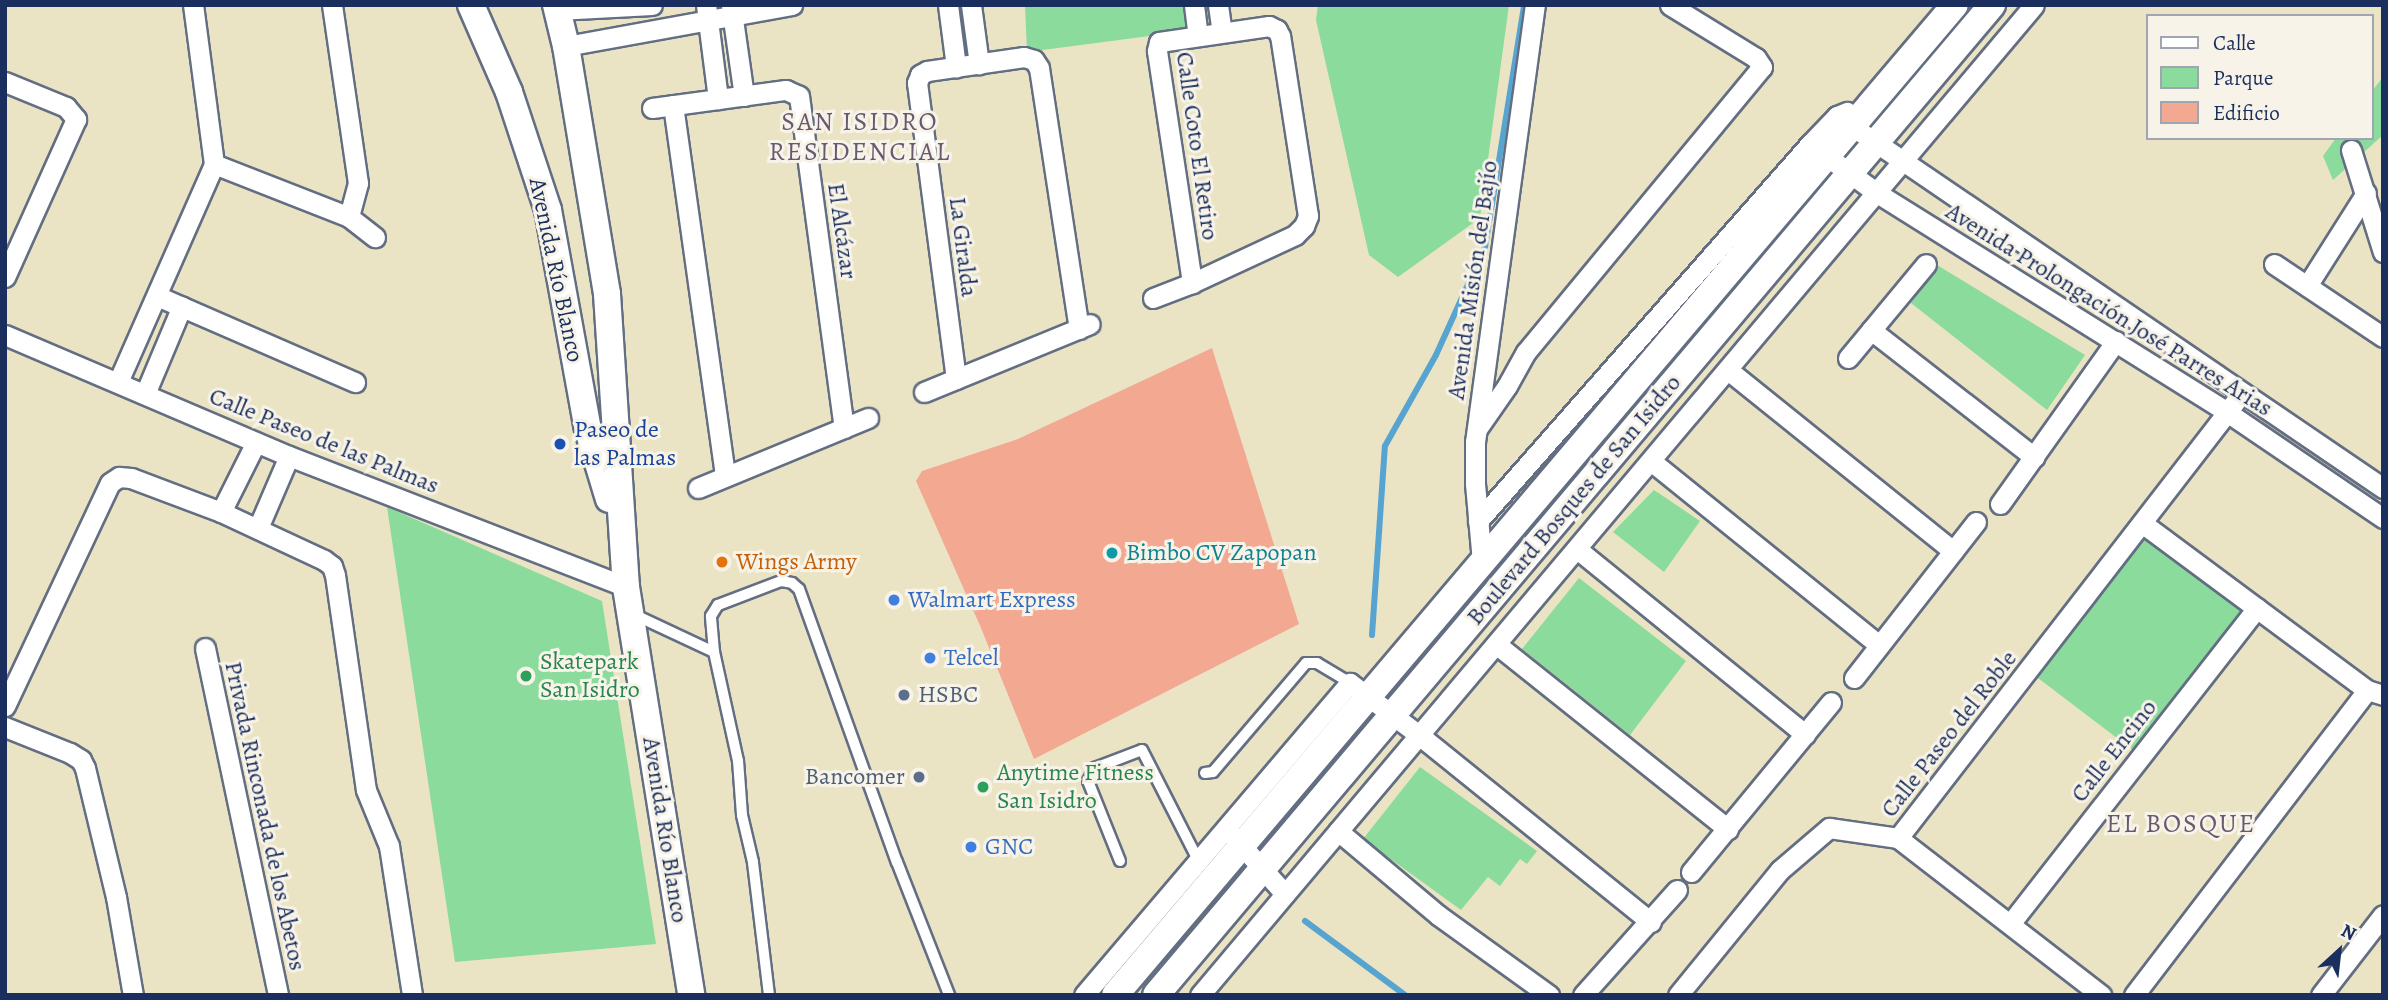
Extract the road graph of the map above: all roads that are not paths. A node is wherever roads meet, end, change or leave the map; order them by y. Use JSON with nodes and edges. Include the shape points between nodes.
{"nodes":[{"id":1,"x":193,"y":5,"type":"edge"},
{"id":2,"x":332,"y":5,"type":"edge"},
{"id":3,"x":471,"y":5,"type":"edge"},
{"id":4,"x":651,"y":5,"type":"edge"},
{"id":5,"x":792,"y":5,"type":"edge"},
{"id":6,"x":948,"y":5,"type":"edge"},
{"id":7,"x":971,"y":5,"type":"edge"},
{"id":8,"x":1194,"y":5,"type":"edge"},
{"id":9,"x":1218,"y":5,"type":"edge"},
{"id":10,"x":1535,"y":5,"type":"edge"},
{"id":11,"x":1671,"y":5,"type":"edge"},
{"id":12,"x":1955,"y":5,"type":"edge"},
{"id":13,"x":1992,"y":5,"type":"edge"},
{"id":14,"x":2034,"y":5,"type":"edge"},
{"id":15,"x":556,"y":7,"type":"edge"},
{"id":16,"x":732,"y":10,"type":"edge"},
{"id":17,"x":706,"y":12,"type":"edge"},
{"id":18,"x":1222,"y":32,"type":"junction"},
{"id":19,"x":1198,"y":36,"type":"junction"},
{"id":20,"x":566,"y":46,"type":"junction"},
{"id":21,"x":979,"y":64,"type":"junction"},
{"id":22,"x":956,"y":68,"type":"junction"},
{"id":23,"x":5,"y":82,"type":"edge"},
{"id":24,"x":744,"y":96,"type":"junction"},
{"id":25,"x":718,"y":99,"type":"junction"},
{"id":26,"x":673,"y":105,"type":"junction"},
{"id":27,"x":652,"y":108,"type":"dead end"},
{"id":28,"x":1845,"y":122,"type":"junction"},
{"id":29,"x":1876,"y":143,"type":"junction"},
{"id":30,"x":2351,"y":150,"type":"dead end"},
{"id":31,"x":1818,"y":151,"type":"junction"},
{"id":32,"x":1903,"y":161,"type":"junction"},
{"id":33,"x":214,"y":164,"type":"junction"},
{"id":34,"x":1850,"y":173,"type":"junction"},
{"id":35,"x":1877,"y":193,"type":"junction"},
{"id":36,"x":2366,"y":193,"type":"junction"},
{"id":37,"x":591,"y":200,"type":"junction"},
{"id":38,"x":548,"y":209,"type":"junction"},
{"id":39,"x":349,"y":217,"type":"junction"},
{"id":40,"x":375,"y":237,"type":"dead end"},
{"id":41,"x":13,"y":239,"type":"edge"},
{"id":42,"x":2383,"y":253,"type":"edge"},
{"id":43,"x":1926,"y":264,"type":"dead end"},
{"id":44,"x":2274,"y":264,"type":"dead end"},
{"id":45,"x":5,"y":277,"type":"edge"},
{"id":46,"x":1192,"y":283,"type":"junction"},
{"id":47,"x":2307,"y":286,"type":"junction"},
{"id":48,"x":157,"y":296,"type":"junction"},
{"id":49,"x":1153,"y":298,"type":"dead end"},
{"id":50,"x":182,"y":306,"type":"junction"},
{"id":51,"x":1871,"y":330,"type":"junction"},
{"id":52,"x":5,"y":335,"type":"edge"},
{"id":53,"x":2383,"y":337,"type":"edge"},
{"id":54,"x":2116,"y":341,"type":"junction"},
{"id":55,"x":1848,"y":358,"type":"dead end"},
{"id":56,"x":1728,"y":370,"type":"junction"},
{"id":57,"x":956,"y":379,"type":"junction"},
{"id":58,"x":118,"y":382,"type":"junction"},
{"id":59,"x":355,"y":382,"type":"dead end"},
{"id":60,"x":924,"y":392,"type":"dead end"},
{"id":61,"x":2243,"y":393,"type":"junction"},
{"id":62,"x":145,"y":394,"type":"junction"},
{"id":63,"x":2227,"y":412,"type":"junction"},
{"id":64,"x":868,"y":418,"type":"dead end"},
{"id":65,"x":844,"y":428,"type":"junction"},
{"id":66,"x":1477,"y":429,"type":"junction"},
{"id":67,"x":256,"y":442,"type":"junction"},
{"id":68,"x":289,"y":456,"type":"junction"},
{"id":69,"x":2034,"y":457,"type":"junction"},
{"id":70,"x":1651,"y":461,"type":"junction"},
{"id":71,"x":725,"y":476,"type":"junction"},
{"id":72,"x":698,"y":488,"type":"dead end"},
{"id":73,"x":2383,"y":488,"type":"edge"},
{"id":74,"x":2000,"y":504,"type":"dead end"},
{"id":75,"x":221,"y":512,"type":"junction"},
{"id":76,"x":2383,"y":518,"type":"edge"},
{"id":77,"x":1478,"y":521,"type":"junction"},
{"id":78,"x":1976,"y":522,"type":"dead end"},
{"id":79,"x":2142,"y":523,"type":"junction"},
{"id":80,"x":258,"y":528,"type":"junction"},
{"id":81,"x":622,"y":541,"type":"junction"},
{"id":82,"x":1577,"y":549,"type":"junction"},
{"id":83,"x":1953,"y":551,"type":"junction"},
{"id":84,"x":1482,"y":562,"type":"junction"},
{"id":85,"x":626,"y":587,"type":"junction"},
{"id":86,"x":2257,"y":608,"type":"junction"},
{"id":87,"x":630,"y":613,"type":"junction"},
{"id":88,"x":1496,"y":644,"type":"junction"},
{"id":89,"x":1878,"y":644,"type":"junction"},
{"id":90,"x":205,"y":648,"type":"dead end"},
{"id":91,"x":714,"y":652,"type":"junction"},
{"id":92,"x":1854,"y":678,"type":"dead end"},
{"id":93,"x":1359,"y":689,"type":"junction"},
{"id":94,"x":2375,"y":693,"type":"edge"},
{"id":95,"x":1831,"y":702,"type":"dead end"},
{"id":96,"x":5,"y":706,"type":"edge"},
{"id":97,"x":1392,"y":715,"type":"junction"},
{"id":98,"x":5,"y":727,"type":"edge"},
{"id":99,"x":1805,"y":734,"type":"junction"},
{"id":100,"x":1419,"y":735,"type":"junction"},
{"id":101,"x":1205,"y":773,"type":"dead end"},
{"id":102,"x":1728,"y":829,"type":"junction"},
{"id":103,"x":1338,"y":831,"type":"junction"},
{"id":104,"x":1233,"y":836,"type":"junction"},
{"id":105,"x":1898,"y":838,"type":"junction"},
{"id":106,"x":1120,"y":860,"type":"dead end"},
{"id":107,"x":1198,"y":860,"type":"junction"},
{"id":108,"x":1262,"y":869,"type":"junction"},
{"id":109,"x":1691,"y":872,"type":"dead end"},
{"id":110,"x":1677,"y":890,"type":"dead end"},
{"id":111,"x":1285,"y":894,"type":"junction"},
{"id":112,"x":2383,"y":915,"type":"edge"},
{"id":113,"x":1651,"y":922,"type":"junction"},
{"id":114,"x":2010,"y":924,"type":"junction"},
{"id":115,"x":133,"y":995,"type":"edge"},
{"id":116,"x":278,"y":995,"type":"edge"},
{"id":117,"x":412,"y":995,"type":"edge"},
{"id":118,"x":691,"y":995,"type":"edge"},
{"id":119,"x":769,"y":995,"type":"edge"},
{"id":120,"x":949,"y":995,"type":"edge"},
{"id":121,"x":1084,"y":995,"type":"edge"},
{"id":122,"x":1115,"y":995,"type":"edge"},
{"id":123,"x":1156,"y":995,"type":"edge"},
{"id":124,"x":1200,"y":995,"type":"edge"},
{"id":125,"x":1549,"y":995,"type":"edge"},
{"id":126,"x":1583,"y":995,"type":"edge"},
{"id":127,"x":1678,"y":995,"type":"edge"},
{"id":128,"x":2101,"y":995,"type":"edge"},
{"id":129,"x":2134,"y":995,"type":"edge"},
{"id":130,"x":2320,"y":995,"type":"edge"}],
"edges":[{"from":1,"to":33,"type":"street"},
{"from":2,"to":39,"type":"street","via":[[358,183]]},
{"from":3,"to":38,"type":"main road","name":"Avenida Río Blanco","via":[[509,92]]},
{"from":4,"to":15,"type":"street"},
{"from":5,"to":16,"type":"street"},
{"from":6,"to":22,"type":"street"},
{"from":7,"to":21,"type":"street"},
{"from":8,"to":19,"type":"street"},
{"from":9,"to":18,"type":"street"},
{"from":10,"to":66,"type":"street","name":"Avenida Misión del Bajío"},
{"from":11,"to":66,"type":"street","via":[[1756,58],[1762,67],[1526,352]]},
{"from":12,"to":28,"type":"main road","name":"Boulevard Bosques de San Isidro","via":[[1874,101]]},
{"from":13,"to":29,"type":"main road","name":"Boulevard Bosques de San Isidro"},
{"from":14,"to":32,"type":"street","name":"Boulevard Bosques de San Isidro"},
{"from":15,"to":20,"type":"main road","name":"Avenida Río Blanco"},
{"from":16,"to":17,"type":"street"},
{"from":16,"to":24,"type":"street"},
{"from":17,"to":20,"type":"street"},
{"from":17,"to":25,"type":"street"},
{"from":18,"to":19,"type":"street","name":"Calle Coto El Retiro"},
{"from":18,"to":46,"type":"street","name":"Calle Coto El Retiro","via":[[1269,26],[1280,36],[1308,216],[1296,235]]},
{"from":19,"to":46,"type":"street","name":"Calle Coto El Retiro","via":[[1166,39],[1159,42],[1157,51]]},
{"from":20,"to":37,"type":"main road","name":"Avenida Río Blanco"},
{"from":21,"to":22,"type":"street","name":"La Giralda"},
{"from":21,"to":57,"type":"street","name":"La Giralda","via":[[1024,57],[1039,68],[1085,326]]},
{"from":22,"to":57,"type":"street","name":"La Giralda","via":[[927,71],[917,83]]},
{"from":23,"to":41,"type":"street","via":[[66,107],[76,119]]},
{"from":24,"to":25,"type":"street","name":"El Alcázar"},
{"from":24,"to":65,"type":"street","name":"El Alcázar","via":[[786,90],[799,96]]},
{"from":25,"to":26,"type":"street","name":"El Alcázar"},
{"from":26,"to":27,"type":"street","name":"El Alcázar"},
{"from":26,"to":71,"type":"street"},
{"from":28,"to":29,"type":"street","name":"Avenida Prolongación José Parres Arias"},
{"from":28,"to":31,"type":"main road","name":"Boulevard Bosques de San Isidro"},
{"from":29,"to":32,"type":"street","name":"Avenida Prolongación José Parres Arias"},
{"from":29,"to":34,"type":"main road","name":"Boulevard Bosques de San Isidro"},
{"from":30,"to":36,"type":"street"},
{"from":31,"to":34,"type":"street","name":"Avenida Prolongación José Parres Arias"},
{"from":31,"to":77,"type":"street","name":"Boulevard Bosques de San Isidro"},
{"from":31,"to":84,"type":"main road","name":"Boulevard Bosques de San Isidro"},
{"from":32,"to":35,"type":"street","name":"Boulevard Bosques de San Isidro"},
{"from":32,"to":61,"type":"street","name":"Avenida Prolongación José Parres Arias"},
{"from":33,"to":39,"type":"street"},
{"from":33,"to":48,"type":"street"},
{"from":34,"to":35,"type":"street","name":"Avenida Prolongación José Parres Arias"},
{"from":34,"to":97,"type":"main road","name":"Boulevard Bosques de San Isidro"},
{"from":35,"to":54,"type":"street","name":"Avenida Prolongación José Parres Arias"},
{"from":35,"to":56,"type":"street","name":"Boulevard Bosques de San Isidro"},
{"from":36,"to":42,"type":"street"},
{"from":36,"to":47,"type":"street"},
{"from":37,"to":38,"type":"main road"},
{"from":37,"to":81,"type":"main road","name":"Avenida Río Blanco","via":[[607,294]]},
{"from":38,"to":81,"type":"main road","name":"Avenida Río Blanco","via":[[588,430]]},
{"from":39,"to":40,"type":"street"},
{"from":41,"to":45,"type":"street"},
{"from":43,"to":51,"type":"street"},
{"from":44,"to":47,"type":"street"},
{"from":46,"to":49,"type":"street","name":"Calle Coto El Retiro"},
{"from":47,"to":53,"type":"street"},
{"from":48,"to":50,"type":"street"},
{"from":48,"to":58,"type":"street"},
{"from":50,"to":59,"type":"street"},
{"from":50,"to":62,"type":"street"},
{"from":51,"to":55,"type":"street"},
{"from":51,"to":69,"type":"street"},
{"from":52,"to":58,"type":"street","name":"Calle Paseo de las Palmas"},
{"from":54,"to":63,"type":"street","name":"Avenida Prolongación José Parres Arias"},
{"from":54,"to":69,"type":"street"},
{"from":56,"to":70,"type":"street","name":"Boulevard Bosques de San Isidro"},
{"from":56,"to":83,"type":"street"},
{"from":57,"to":60,"type":"street","name":"La Giralda"},
{"from":58,"to":62,"type":"street","name":"Calle Paseo de las Palmas"},
{"from":61,"to":63,"type":"street","name":"Calle Paseo del Roble"},
{"from":61,"to":73,"type":"street","name":"Avenida Prolongación José Parres Arias"},
{"from":62,"to":67,"type":"street","name":"Calle Paseo de las Palmas"},
{"from":63,"to":76,"type":"street","name":"Avenida Prolongación José Parres Arias"},
{"from":63,"to":79,"type":"street","name":"Calle Paseo del Roble"},
{"from":64,"to":65,"type":"street"},
{"from":65,"to":71,"type":"street"},
{"from":66,"to":77,"type":"street","name":"Avenida Misión del Bajío"},
{"from":67,"to":68,"type":"street","name":"Calle Paseo de las Palmas"},
{"from":67,"to":75,"type":"street"},
{"from":68,"to":80,"type":"street"},
{"from":68,"to":85,"type":"street","name":"Calle Paseo de las Palmas"},
{"from":69,"to":74,"type":"street"},
{"from":70,"to":82,"type":"street","name":"Boulevard Bosques de San Isidro"},
{"from":70,"to":89,"type":"street"},
{"from":71,"to":72,"type":"street"},
{"from":75,"to":80,"type":"street"},
{"from":75,"to":96,"type":"street","via":[[131,478],[119,477],[110,483]]},
{"from":77,"to":84,"type":"street","name":"Avenida Misión del Bajío"},
{"from":78,"to":83,"type":"street"},
{"from":79,"to":86,"type":"street"},
{"from":79,"to":105,"type":"street","name":"Calle Paseo del Roble"},
{"from":80,"to":117,"type":"street","via":[[332,566],[366,790],[389,846]]},
{"from":81,"to":85,"type":"main road","name":"Avenida Río Blanco"},
{"from":82,"to":88,"type":"street","name":"Boulevard Bosques de San Isidro"},
{"from":82,"to":99,"type":"street"},
{"from":83,"to":89,"type":"street"},
{"from":84,"to":93,"type":"main road","name":"Boulevard Bosques de San Isidro"},
{"from":85,"to":87,"type":"main road","name":"Avenida Río Blanco"},
{"from":86,"to":94,"type":"street"},
{"from":86,"to":114,"type":"street","name":"Calle Encino"},
{"from":87,"to":91,"type":"lane"},
{"from":87,"to":118,"type":"main road","name":"Avenida Río Blanco"},
{"from":88,"to":100,"type":"street","name":"Boulevard Bosques de San Isidro"},
{"from":88,"to":102,"type":"street"},
{"from":89,"to":92,"type":"street"},
{"from":90,"to":116,"type":"street","name":"Privada Rinconada de los Abetos"},
{"from":91,"to":119,"type":"lane","via":[[738,761]]},
{"from":91,"to":120,"type":"lane","via":[[711,616],[718,605],[781,581],[799,589]]},
{"from":93,"to":97,"type":"street"},
{"from":93,"to":101,"type":"lane","via":[[1317,663],[1306,663],[1213,772]]},
{"from":93,"to":104,"type":"main road","name":"Boulevard Bosques de San Isidro"},
{"from":94,"to":129,"type":"street"},
{"from":95,"to":99,"type":"street"},
{"from":97,"to":100,"type":"street"},
{"from":97,"to":108,"type":"main road","name":"Boulevard Bosques de San Isidro"},
{"from":98,"to":115,"type":"street","via":[[70,753],[86,768]]},
{"from":99,"to":102,"type":"street"},
{"from":100,"to":103,"type":"street","name":"Boulevard Bosques de San Isidro"},
{"from":100,"to":113,"type":"street"},
{"from":102,"to":109,"type":"street"},
{"from":103,"to":111,"type":"street","name":"Boulevard Bosques de San Isidro"},
{"from":103,"to":125,"type":"street","via":[[1438,915]]},
{"from":104,"to":107,"type":"street","name":"Boulevard Bosques de San Isidro"},
{"from":104,"to":108,"type":"street"},
{"from":104,"to":122,"type":"main road","name":"Boulevard Bosques de San Isidro"},
{"from":105,"to":114,"type":"street","name":"Calle Paseo del Roble"},
{"from":105,"to":127,"type":"street","via":[[1829,828],[1780,870]]},
{"from":106,"to":107,"type":"lane","via":[[1088,781],[1095,768],[1142,750]]},
{"from":107,"to":121,"type":"street","name":"Boulevard Bosques de San Isidro"},
{"from":108,"to":111,"type":"street"},
{"from":108,"to":123,"type":"main road","name":"Boulevard Bosques de San Isidro"},
{"from":110,"to":113,"type":"street"},
{"from":111,"to":124,"type":"street","name":"Boulevard Bosques de San Isidro"},
{"from":112,"to":130,"type":"street"},
{"from":113,"to":126,"type":"street"},
{"from":114,"to":128,"type":"street","name":"Calle Paseo del Roble"}]}
